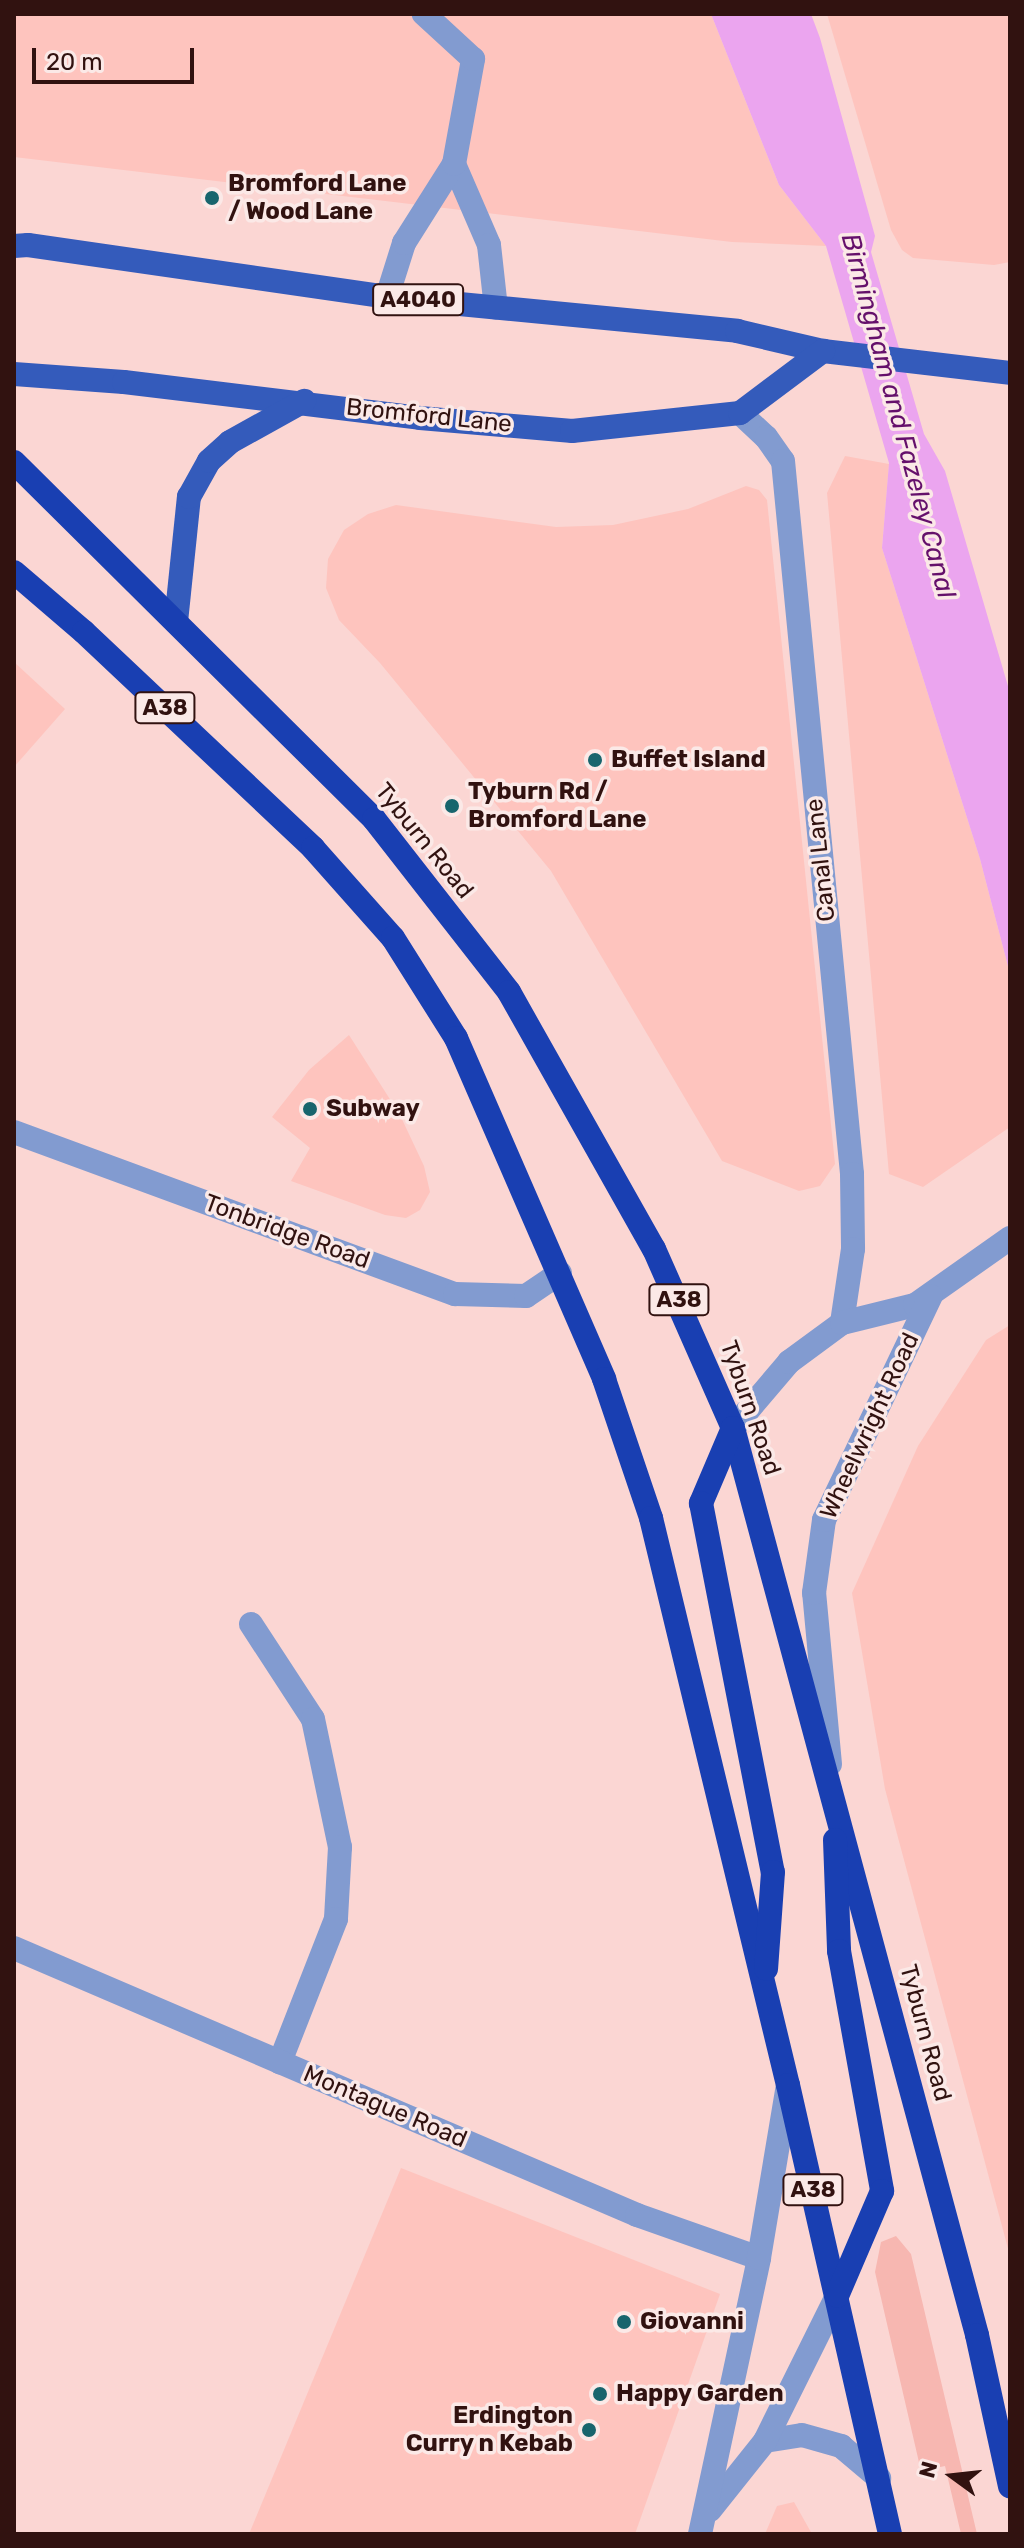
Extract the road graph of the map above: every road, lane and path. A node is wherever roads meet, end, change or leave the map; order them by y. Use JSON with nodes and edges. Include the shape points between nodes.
{"nodes":[{"id":1,"x":424,"y":14,"type":"edge"},
{"id":2,"x":454,"y":164,"type":"junction"},
{"id":3,"x":19,"y":243,"type":"edge"},
{"id":4,"x":387,"y":297,"type":"junction"},
{"id":5,"x":496,"y":308,"type":"junction"},
{"id":6,"x":823,"y":351,"type":"junction"},
{"id":7,"x":1000,"y":372,"type":"edge"},
{"id":8,"x":14,"y":374,"type":"edge"},
{"id":9,"x":304,"y":401,"type":"junction"},
{"id":10,"x":740,"y":413,"type":"junction"},
{"id":11,"x":14,"y":462,"type":"edge"},
{"id":12,"x":14,"y":572,"type":"edge"},
{"id":13,"x":176,"y":622,"type":"junction"},
{"id":14,"x":14,"y":1132,"type":"edge"},
{"id":15,"x":1010,"y":1238,"type":"edge"},
{"id":16,"x":560,"y":1273,"type":"junction"},
{"id":17,"x":931,"y":1296,"type":"junction"},
{"id":18,"x":842,"y":1323,"type":"junction"},
{"id":19,"x":733,"y":1428,"type":"junction"},
{"id":20,"x":251,"y":1624,"type":"dead end"},
{"id":21,"x":833,"y":1798,"type":"junction"},
{"id":22,"x":14,"y":1948,"type":"edge"},
{"id":23,"x":765,"y":1995,"type":"junction"},
{"id":24,"x":280,"y":2062,"type":"junction"},
{"id":25,"x":788,"y":2085,"type":"junction"},
{"id":26,"x":759,"y":2258,"type":"junction"},
{"id":27,"x":837,"y":2296,"type":"junction"},
{"id":28,"x":765,"y":2441,"type":"junction"},
{"id":29,"x":879,"y":2478,"type":"junction"},
{"id":30,"x":1010,"y":2486,"type":"edge"},
{"id":31,"x":703,"y":2524,"type":"edge"},
{"id":32,"x":890,"y":2534,"type":"edge"}],
"edges":[{"from":1,"to":2,"type":"street","via":[[473,59]]},
{"from":2,"to":4,"type":"street","via":[[404,243]]},
{"from":2,"to":5,"type":"street","via":[[489,245]]},
{"from":3,"to":4,"type":"main road","number":"A4040"},
{"from":4,"to":5,"type":"main road","number":"A4040"},
{"from":5,"to":6,"type":"main road","number":"A4040","via":[[737,331]]},
{"from":6,"to":7,"type":"main road","number":"A4040"},
{"from":6,"to":10,"type":"main road"},
{"from":8,"to":9,"type":"main road","name":"Bromford Lane"},
{"from":9,"to":10,"type":"main road","name":"Bromford Lane","via":[[572,431]]},
{"from":9,"to":13,"type":"main road","via":[[230,442],[209,461],[189,497]]},
{"from":10,"to":18,"type":"street","name":"Canal Lane","via":[[783,461],[852,1174],[853,1249]]},
{"from":11,"to":13,"type":"highway","name":"Tyburn Road","number":"A38"},
{"from":12,"to":16,"type":"highway","number":"A38","via":[[313,848],[393,938],[456,1038]]},
{"from":13,"to":19,"type":"highway","name":"Tyburn Road","number":"A38","via":[[374,819],[509,992],[654,1249]]},
{"from":14,"to":16,"type":"street","name":"Tonbridge Road","via":[[455,1294],[526,1296]]},
{"from":15,"to":17,"type":"street","name":"Wheelwright Road"},
{"from":16,"to":23,"type":"highway","number":"A38","via":[[604,1379],[651,1518]]},
{"from":17,"to":18,"type":"street","name":"Wheelwright Road"},
{"from":17,"to":21,"type":"street","name":"Wheelwright Road","via":[[824,1520],[814,1593]]},
{"from":18,"to":19,"type":"street","name":"Wheelwright Road","via":[[789,1362]]},
{"from":19,"to":21,"type":"highway","name":"Tyburn Road","number":"A38"},
{"from":19,"to":23,"type":"highway","via":[[701,1503],[773,1872]]},
{"from":20,"to":24,"type":"street","via":[[313,1719],[340,1847],[336,1919]]},
{"from":21,"to":27,"type":"highway","via":[[839,1951],[882,2191]]},
{"from":21,"to":30,"type":"highway","name":"Tyburn Road","number":"A38","via":[[977,2335]]},
{"from":22,"to":24,"type":"street","name":"Montague Road"},
{"from":23,"to":25,"type":"highway","number":"A38"},
{"from":24,"to":26,"type":"street","name":"Montague Road","via":[[637,2215]]},
{"from":25,"to":26,"type":"street"},
{"from":25,"to":27,"type":"highway","number":"A38"},
{"from":26,"to":31,"type":"street"},
{"from":27,"to":28,"type":"street"},
{"from":27,"to":29,"type":"highway","number":"A38"},
{"from":28,"to":29,"type":"street","via":[[802,2435],[841,2446]]},
{"from":28,"to":31,"type":"street"},
{"from":29,"to":32,"type":"highway","number":"A38"}]}
